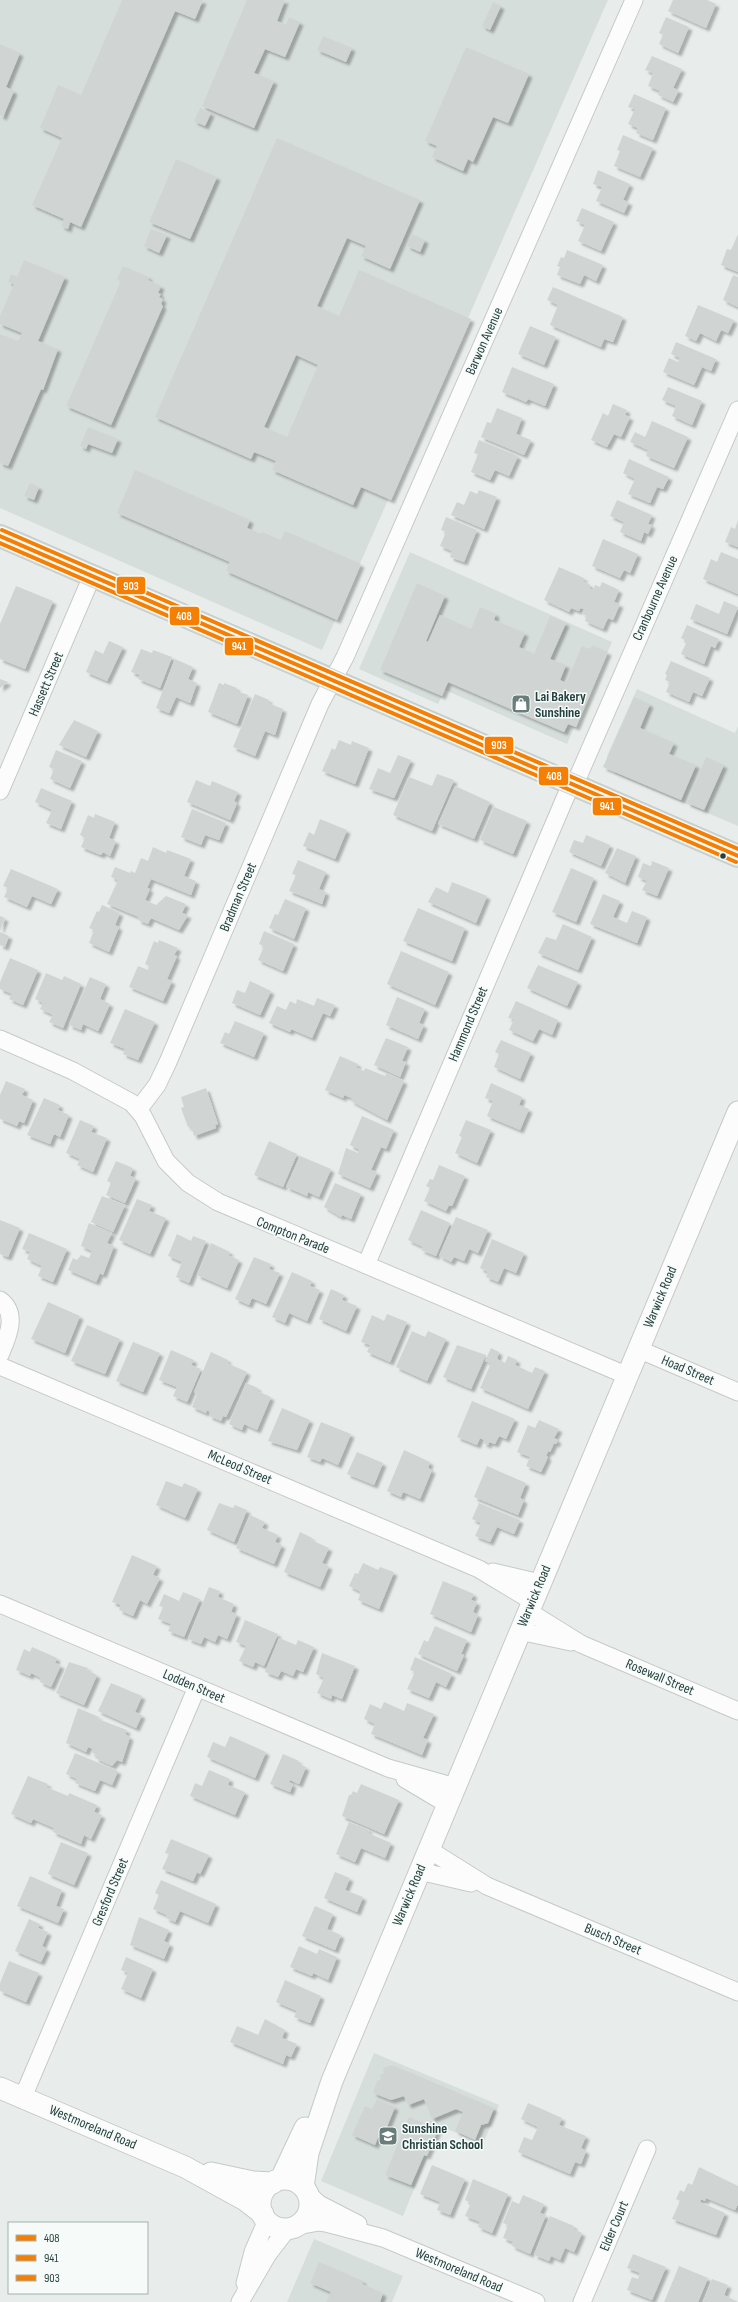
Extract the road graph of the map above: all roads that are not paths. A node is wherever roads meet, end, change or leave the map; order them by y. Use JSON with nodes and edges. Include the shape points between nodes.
{"nodes":[{"id":1,"x":634,"y":0,"type":"edge"},
{"id":2,"x":738,"y":410,"type":"edge"},
{"id":3,"x":0,"y":536,"type":"edge"},
{"id":4,"x":92,"y":576,"type":"junction"},
{"id":5,"x":333,"y":681,"type":"junction"},
{"id":6,"x":573,"y":785,"type":"junction"},
{"id":7,"x":0,"y":791,"type":"edge"},
{"id":8,"x":738,"y":856,"type":"edge"},
{"id":9,"x":0,"y":1039,"type":"edge"},
{"id":10,"x":138,"y":1110,"type":"junction"},
{"id":11,"x":737,"y":1115,"type":"edge"},
{"id":12,"x":366,"y":1265,"type":"junction"},
{"id":13,"x":4,"y":1305,"type":"edge"},
{"id":14,"x":638,"y":1349,"type":"junction"},
{"id":15,"x":0,"y":1355,"type":"edge"},
{"id":16,"x":0,"y":1366,"type":"edge"},
{"id":17,"x":628,"y":1376,"type":"junction"},
{"id":18,"x":738,"y":1392,"type":"edge"},
{"id":19,"x":533,"y":1598,"type":"junction"},
{"id":20,"x":0,"y":1604,"type":"edge"},
{"id":21,"x":519,"y":1631,"type":"junction"},
{"id":22,"x":581,"y":1644,"type":"junction"},
{"id":23,"x":197,"y":1687,"type":"junction"},
{"id":24,"x":738,"y":1711,"type":"edge"},
{"id":25,"x":451,"y":1796,"type":"junction"},
{"id":26,"x":428,"y":1849,"type":"junction"},
{"id":27,"x":419,"y":1871,"type":"junction"},
{"id":28,"x":487,"y":1886,"type":"junction"},
{"id":29,"x":738,"y":1992,"type":"edge"},
{"id":30,"x":332,"y":2081,"type":"junction"},
{"id":31,"x":0,"y":2088,"type":"edge"},
{"id":32,"x":23,"y":2097,"type":"junction"},
{"id":33,"x":647,"y":2149,"type":"dead end"},
{"id":34,"x":185,"y":2167,"type":"junction"},
{"id":35,"x":277,"y":2181,"type":"junction"},
{"id":36,"x":306,"y":2190,"type":"junction"},
{"id":37,"x":265,"y":2217,"type":"junction"},
{"id":38,"x":292,"y":2227,"type":"junction"},
{"id":39,"x":383,"y":2238,"type":"junction"},
{"id":40,"x":241,"y":2300,"type":"edge"},
{"id":41,"x":536,"y":2302,"type":"edge"},
{"id":42,"x":582,"y":2302,"type":"edge"}],
"edges":[{"from":1,"to":5,"type":"street","name":"Barwon Avenue"},
{"from":2,"to":6,"type":"street","name":"Cranbourne Avenue"},
{"from":3,"to":4,"type":"main road"},
{"from":4,"to":5,"type":"main road"},
{"from":4,"to":7,"type":"street","name":"Hassett Street"},
{"from":5,"to":6,"type":"main road"},
{"from":5,"to":10,"type":"street","name":"Bradman Street","via":[[320,704],[168,1062],[157,1085]]},
{"from":6,"to":8,"type":"main road"},
{"from":6,"to":12,"type":"street","name":"Hammond Street"},
{"from":9,"to":10,"type":"street","name":"Compton Parade","via":[[91,1080],[132,1103]]},
{"from":10,"to":12,"type":"street","name":"Compton Parade","via":[[166,1161],[188,1184],[235,1211]]},
{"from":11,"to":14,"type":"street","name":"Warwick Road"},
{"from":12,"to":17,"type":"street","name":"Compton Parade"},
{"from":13,"to":15,"type":"street","via":[[10,1315],[10,1328]]},
{"from":14,"to":17,"type":"street","name":"Warwick Road"},
{"from":14,"to":18,"type":"street","name":"Hoad Street"},
{"from":16,"to":19,"type":"street","name":"McLeod Street","via":[[479,1569]]},
{"from":17,"to":19,"type":"street","name":"Warwick Road"},
{"from":19,"to":21,"type":"street","name":"Warwick Road"},
{"from":19,"to":22,"type":"street","name":"Rosewall Street"},
{"from":20,"to":23,"type":"street","name":"Lodden Street"},
{"from":21,"to":22,"type":"street","name":"Rosewall Street"},
{"from":21,"to":25,"type":"street","name":"Warwick Road"},
{"from":22,"to":24,"type":"street","name":"Rosewall Street"},
{"from":23,"to":25,"type":"street","name":"Lodden Street"},
{"from":23,"to":32,"type":"street","name":"Gresford Street"},
{"from":25,"to":26,"type":"street","name":"Warwick Road"},
{"from":26,"to":27,"type":"street","name":"Warwick Road"},
{"from":26,"to":28,"type":"street","name":"Busch Street"},
{"from":27,"to":28,"type":"street","name":"Busch Street"},
{"from":27,"to":30,"type":"street","name":"Warwick Road"},
{"from":28,"to":29,"type":"street","name":"Busch Street"},
{"from":30,"to":35,"type":"street","name":"Warwick Road"},
{"from":30,"to":36,"type":"street","name":"Warwick Road","via":[[308,2153]]},
{"from":31,"to":32,"type":"street","name":"Westmoreland Road"},
{"from":32,"to":34,"type":"street","name":"Westmoreland Road"},
{"from":33,"to":42,"type":"street","name":"Elder Court"},
{"from":34,"to":35,"type":"street","name":"Westmoreland Road","via":[[253,2182]]},
{"from":34,"to":37,"type":"street","name":"Westmoreland Road","via":[[245,2200]]},
{"from":35,"to":36,"type":"street","via":[[289,2179]]},
{"from":35,"to":37,"type":"street","via":[[263,2193],[261,2207]]},
{"from":36,"to":38,"type":"street","via":[[310,2208],[307,2216]]},
{"from":36,"to":39,"type":"street","via":[[320,2204]]},
{"from":37,"to":38,"type":"street","via":[[280,2228]]},
{"from":37,"to":40,"type":"street"},
{"from":38,"to":39,"type":"street","via":[[318,2222]]},
{"from":38,"to":40,"type":"street","via":[[268,2254]]},
{"from":39,"to":41,"type":"street","name":"Westmoreland Road"}]}
